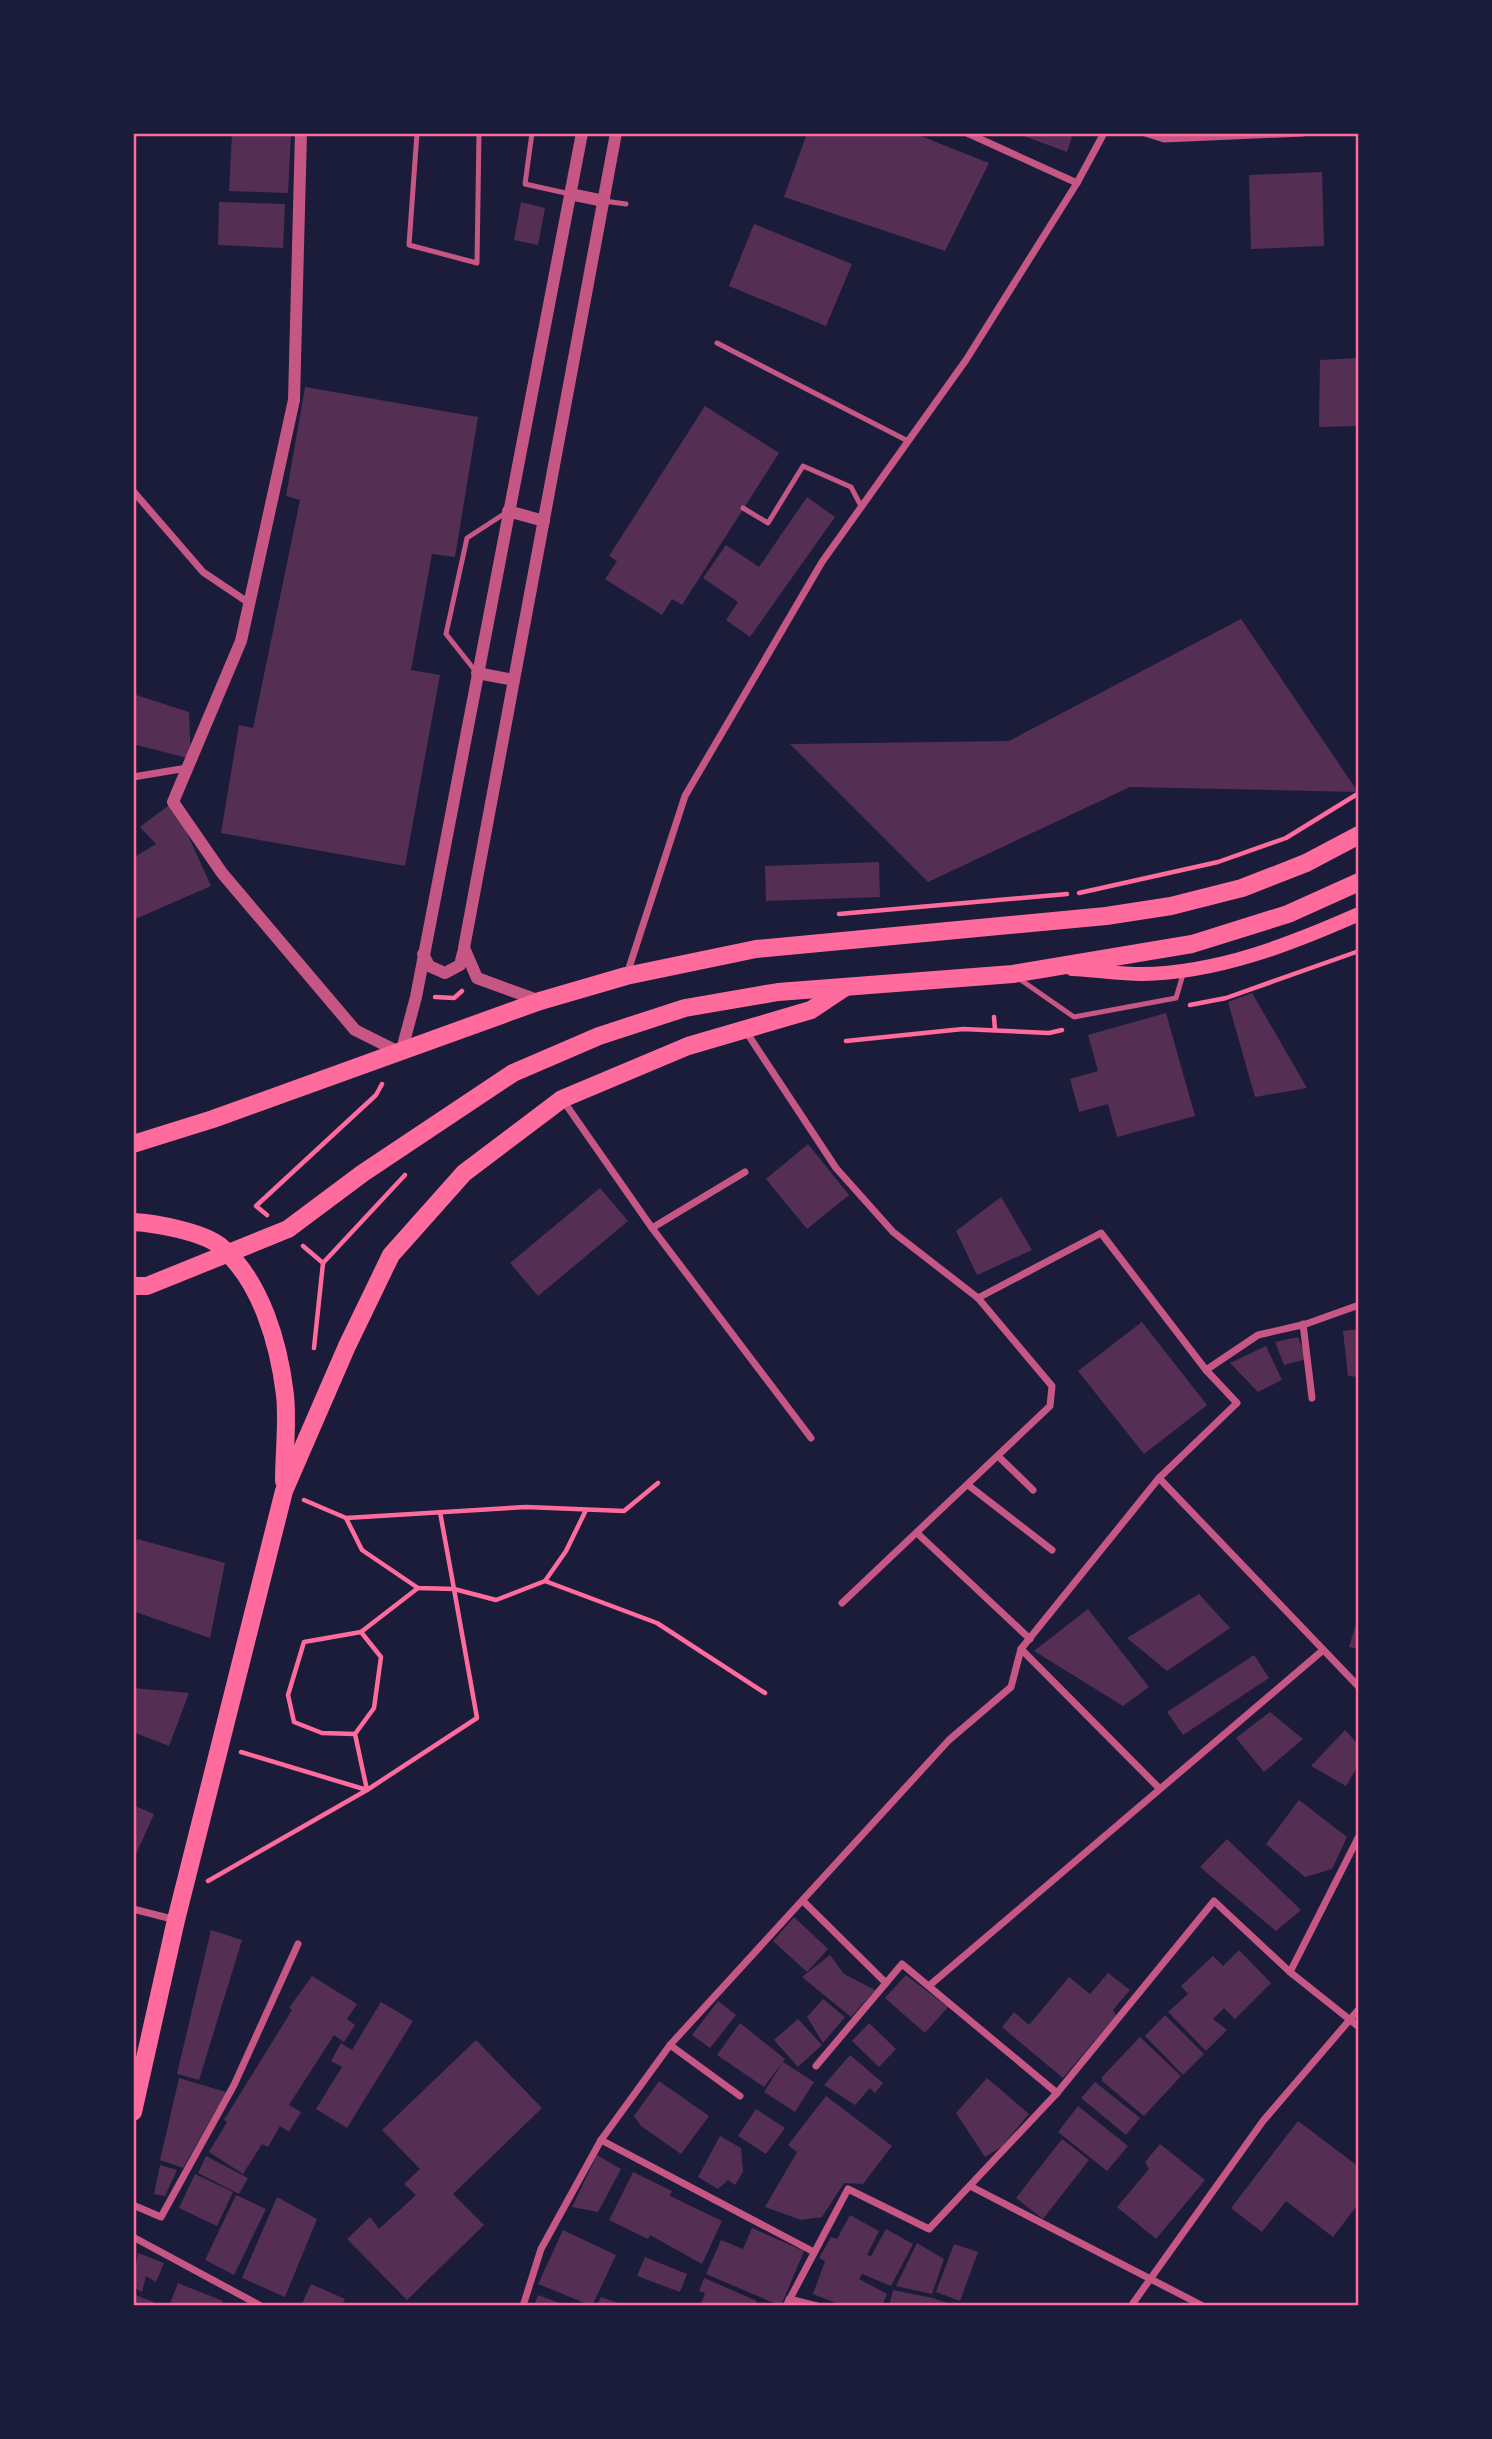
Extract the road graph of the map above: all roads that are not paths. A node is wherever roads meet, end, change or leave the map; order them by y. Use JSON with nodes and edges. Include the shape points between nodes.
{"nodes":[{"id":1,"x":301,"y":133,"type":"edge"},
{"id":2,"x":417,"y":133,"type":"edge"},
{"id":3,"x":479,"y":133,"type":"edge"},
{"id":4,"x":532,"y":133,"type":"edge"},
{"id":5,"x":582,"y":133,"type":"edge"},
{"id":6,"x":616,"y":133,"type":"edge"},
{"id":7,"x":967,"y":133,"type":"edge"},
{"id":8,"x":1104,"y":133,"type":"edge"},
{"id":9,"x":1144,"y":133,"type":"edge"},
{"id":10,"x":1303,"y":133,"type":"edge"},
{"id":11,"x":1077,"y":183,"type":"junction"},
{"id":12,"x":570,"y":194,"type":"junction"},
{"id":13,"x":604,"y":201,"type":"junction"},
{"id":14,"x":626,"y":205,"type":"dead end"},
{"id":15,"x":717,"y":343,"type":"dead end"},
{"id":16,"x":908,"y":440,"type":"junction"},
{"id":17,"x":133,"y":491,"type":"edge"},
{"id":18,"x":861,"y":506,"type":"junction"},
{"id":19,"x":743,"y":508,"type":"dead end"},
{"id":20,"x":508,"y":511,"type":"junction"},
{"id":21,"x":544,"y":521,"type":"junction"},
{"id":22,"x":249,"y":603,"type":"junction"},
{"id":23,"x":477,"y":673,"type":"junction"},
{"id":24,"x":514,"y":680,"type":"junction"},
{"id":25,"x":187,"y":768,"type":"junction"},
{"id":26,"x":133,"y":777,"type":"edge"},
{"id":27,"x":1359,"y":835,"type":"edge"},
{"id":28,"x":1359,"y":882,"type":"edge"},
{"id":29,"x":1359,"y":914,"type":"edge"},
{"id":30,"x":464,"y":948,"type":"junction"},
{"id":31,"x":423,"y":954,"type":"junction"},
{"id":32,"x":1053,"y":968,"type":"junction"},
{"id":33,"x":1185,"y":969,"type":"junction"},
{"id":34,"x":1013,"y":974,"type":"junction"},
{"id":35,"x":626,"y":976,"type":"junction"},
{"id":36,"x":844,"y":988,"type":"junction"},
{"id":37,"x":540,"y":1001,"type":"junction"},
{"id":38,"x":745,"y":1029,"type":"junction"},
{"id":39,"x":401,"y":1053,"type":"junction"},
{"id":40,"x":562,"y":1099,"type":"junction"},
{"id":41,"x":133,"y":1144,"type":"edge"},
{"id":42,"x":745,"y":1172,"type":"dead end"},
{"id":43,"x":133,"y":1222,"type":"edge"},
{"id":44,"x":652,"y":1228,"type":"junction"},
{"id":45,"x":133,"y":1286,"type":"edge"},
{"id":46,"x":978,"y":1298,"type":"junction"},
{"id":47,"x":1359,"y":1305,"type":"edge"},
{"id":48,"x":1304,"y":1324,"type":"junction"},
{"id":49,"x":1206,"y":1370,"type":"junction"},
{"id":50,"x":1312,"y":1398,"type":"dead end"},
{"id":51,"x":811,"y":1438,"type":"dead end"},
{"id":52,"x":998,"y":1456,"type":"junction"},
{"id":53,"x":1159,"y":1478,"type":"junction"},
{"id":54,"x":968,"y":1485,"type":"junction"},
{"id":55,"x":1033,"y":1490,"type":"dead end"},
{"id":56,"x":284,"y":1492,"type":"junction"},
{"id":57,"x":917,"y":1533,"type":"junction"},
{"id":58,"x":1052,"y":1550,"type":"dead end"},
{"id":59,"x":842,"y":1603,"type":"dead end"},
{"id":60,"x":1030,"y":1639,"type":"junction"},
{"id":61,"x":1021,"y":1649,"type":"junction"},
{"id":62,"x":1322,"y":1651,"type":"junction"},
{"id":63,"x":1359,"y":1687,"type":"edge"},
{"id":64,"x":1159,"y":1788,"type":"junction"},
{"id":65,"x":1359,"y":1836,"type":"edge"},
{"id":66,"x":803,"y":1901,"type":"junction"},
{"id":67,"x":133,"y":1909,"type":"edge"},
{"id":68,"x":176,"y":1920,"type":"junction"},
{"id":69,"x":298,"y":1944,"type":"dead end"},
{"id":70,"x":1290,"y":1972,"type":"junction"},
{"id":71,"x":886,"y":1983,"type":"junction"},
{"id":72,"x":930,"y":1985,"type":"junction"},
{"id":73,"x":1359,"y":2009,"type":"edge"},
{"id":74,"x":1349,"y":2020,"type":"junction"},
{"id":75,"x":1359,"y":2027,"type":"edge"},
{"id":76,"x":670,"y":2045,"type":"junction"},
{"id":77,"x":816,"y":2066,"type":"dead end"},
{"id":78,"x":1057,"y":2093,"type":"junction"},
{"id":79,"x":740,"y":2096,"type":"dead end"},
{"id":80,"x":133,"y":2112,"type":"edge"},
{"id":81,"x":601,"y":2140,"type":"junction"},
{"id":82,"x":970,"y":2186,"type":"junction"},
{"id":83,"x":133,"y":2205,"type":"edge"},
{"id":84,"x":133,"y":2237,"type":"edge"},
{"id":85,"x":814,"y":2252,"type":"junction"},
{"id":86,"x":1149,"y":2281,"type":"junction"},
{"id":87,"x":788,"y":2302,"type":"edge"},
{"id":88,"x":261,"y":2306,"type":"edge"},
{"id":89,"x":523,"y":2306,"type":"edge"},
{"id":90,"x":817,"y":2306,"type":"edge"},
{"id":91,"x":1131,"y":2306,"type":"edge"},
{"id":92,"x":1203,"y":2306,"type":"edge"}],
"edges":[{"from":1,"to":22,"type":"street","via":[[294,400]]},
{"from":2,"to":3,"type":"lane","via":[[408,245],[477,262]]},
{"from":4,"to":12,"type":"lane","via":[[526,184]]},
{"from":5,"to":12,"type":"street"},
{"from":6,"to":13,"type":"street"},
{"from":7,"to":11,"type":"street"},
{"from":8,"to":11,"type":"street"},
{"from":9,"to":10,"type":"street","via":[[1164,139]]},
{"from":11,"to":16,"type":"street","via":[[966,360]]},
{"from":12,"to":13,"type":"street"},
{"from":12,"to":20,"type":"street"},
{"from":13,"to":14,"type":"lane"},
{"from":13,"to":21,"type":"street"},
{"from":15,"to":16,"type":"lane"},
{"from":16,"to":18,"type":"street"},
{"from":17,"to":22,"type":"street","via":[[203,572]]},
{"from":18,"to":19,"type":"lane","via":[[851,487],[803,466],[768,523]]},
{"from":18,"to":35,"type":"street","via":[[806,587],[685,796]]},
{"from":20,"to":21,"type":"street"},
{"from":20,"to":23,"type":"street"},
{"from":20,"to":23,"type":"lane","via":[[467,538],[446,634]]},
{"from":21,"to":24,"type":"street"},
{"from":22,"to":25,"type":"street","via":[[240,641]]},
{"from":23,"to":24,"type":"street"},
{"from":23,"to":31,"type":"street"},
{"from":24,"to":30,"type":"street"},
{"from":25,"to":26,"type":"street"},
{"from":25,"to":39,"type":"street","via":[[173,802],[222,873],[355,1030]]},
{"from":27,"to":35,"type":"main road","via":[[1255,883],[1171,906],[1092,918],[756,950]]},
{"from":28,"to":32,"type":"main road","via":[[1288,914],[1192,944]]},
{"from":29,"to":33,"type":"main road","via":[[1305,938],[1230,961]]},
{"from":30,"to":31,"type":"street","via":[[460,965],[445,973],[429,966]]},
{"from":30,"to":37,"type":"street","via":[[477,978]]},
{"from":31,"to":39,"type":"street"},
{"from":32,"to":33,"type":"main road","via":[[1143,974]]},
{"from":32,"to":34,"type":"main road"},
{"from":33,"to":34,"type":"lane","via":[[1176,998],[1074,1017]]},
{"from":34,"to":36,"type":"main road"},
{"from":35,"to":37,"type":"main road"},
{"from":36,"to":38,"type":"main road","via":[[811,1010]]},
{"from":36,"to":45,"type":"main road","via":[[778,992],[685,1008],[599,1036],[513,1073],[288,1229],[158,1282]]},
{"from":37,"to":39,"type":"main road"},
{"from":38,"to":40,"type":"main road","via":[[688,1046]]},
{"from":38,"to":46,"type":"street","via":[[836,1168],[893,1232]]},
{"from":39,"to":41,"type":"main road"},
{"from":40,"to":44,"type":"street"},
{"from":40,"to":56,"type":"main road","via":[[464,1173],[391,1255]]},
{"from":42,"to":44,"type":"street"},
{"from":43,"to":56,"type":"main road","via":[[162,1224],[219,1245],[255,1289],[277,1350],[285,1397]]},
{"from":44,"to":51,"type":"street"},
{"from":46,"to":49,"type":"street","via":[[1101,1233]]},
{"from":46,"to":52,"type":"street","via":[[1052,1386],[1051,1406]]},
{"from":47,"to":48,"type":"street"},
{"from":48,"to":49,"type":"street","via":[[1258,1335]]},
{"from":48,"to":50,"type":"street"},
{"from":49,"to":53,"type":"street","via":[[1237,1403]]},
{"from":52,"to":54,"type":"street"},
{"from":52,"to":55,"type":"street"},
{"from":53,"to":60,"type":"street"},
{"from":53,"to":62,"type":"street"},
{"from":54,"to":57,"type":"street"},
{"from":54,"to":58,"type":"street"},
{"from":56,"to":68,"type":"main road"},
{"from":57,"to":59,"type":"street"},
{"from":57,"to":60,"type":"street"},
{"from":60,"to":61,"type":"street"},
{"from":61,"to":64,"type":"street"},
{"from":61,"to":66,"type":"street","via":[[1011,1687],[949,1740]]},
{"from":62,"to":63,"type":"street"},
{"from":62,"to":64,"type":"street"},
{"from":64,"to":72,"type":"street"},
{"from":65,"to":70,"type":"street"},
{"from":66,"to":71,"type":"street"},
{"from":66,"to":76,"type":"street"},
{"from":67,"to":68,"type":"street"},
{"from":68,"to":80,"type":"main road"},
{"from":69,"to":83,"type":"street","via":[[234,2085],[161,2217]]},
{"from":70,"to":74,"type":"street"},
{"from":70,"to":78,"type":"street","via":[[1214,1901]]},
{"from":71,"to":72,"type":"street","via":[[902,1964]]},
{"from":71,"to":77,"type":"street"},
{"from":72,"to":78,"type":"street"},
{"from":73,"to":74,"type":"street"},
{"from":74,"to":75,"type":"street"},
{"from":74,"to":86,"type":"street","via":[[1263,2120]]},
{"from":76,"to":79,"type":"street"},
{"from":76,"to":81,"type":"street"},
{"from":78,"to":82,"type":"street"},
{"from":81,"to":85,"type":"street"},
{"from":81,"to":89,"type":"street","via":[[541,2249]]},
{"from":82,"to":85,"type":"street","via":[[929,2229],[848,2189]]},
{"from":82,"to":86,"type":"street"},
{"from":84,"to":88,"type":"street"},
{"from":85,"to":87,"type":"street"},
{"from":86,"to":91,"type":"street"},
{"from":86,"to":92,"type":"street"},
{"from":87,"to":90,"type":"street"}]}
